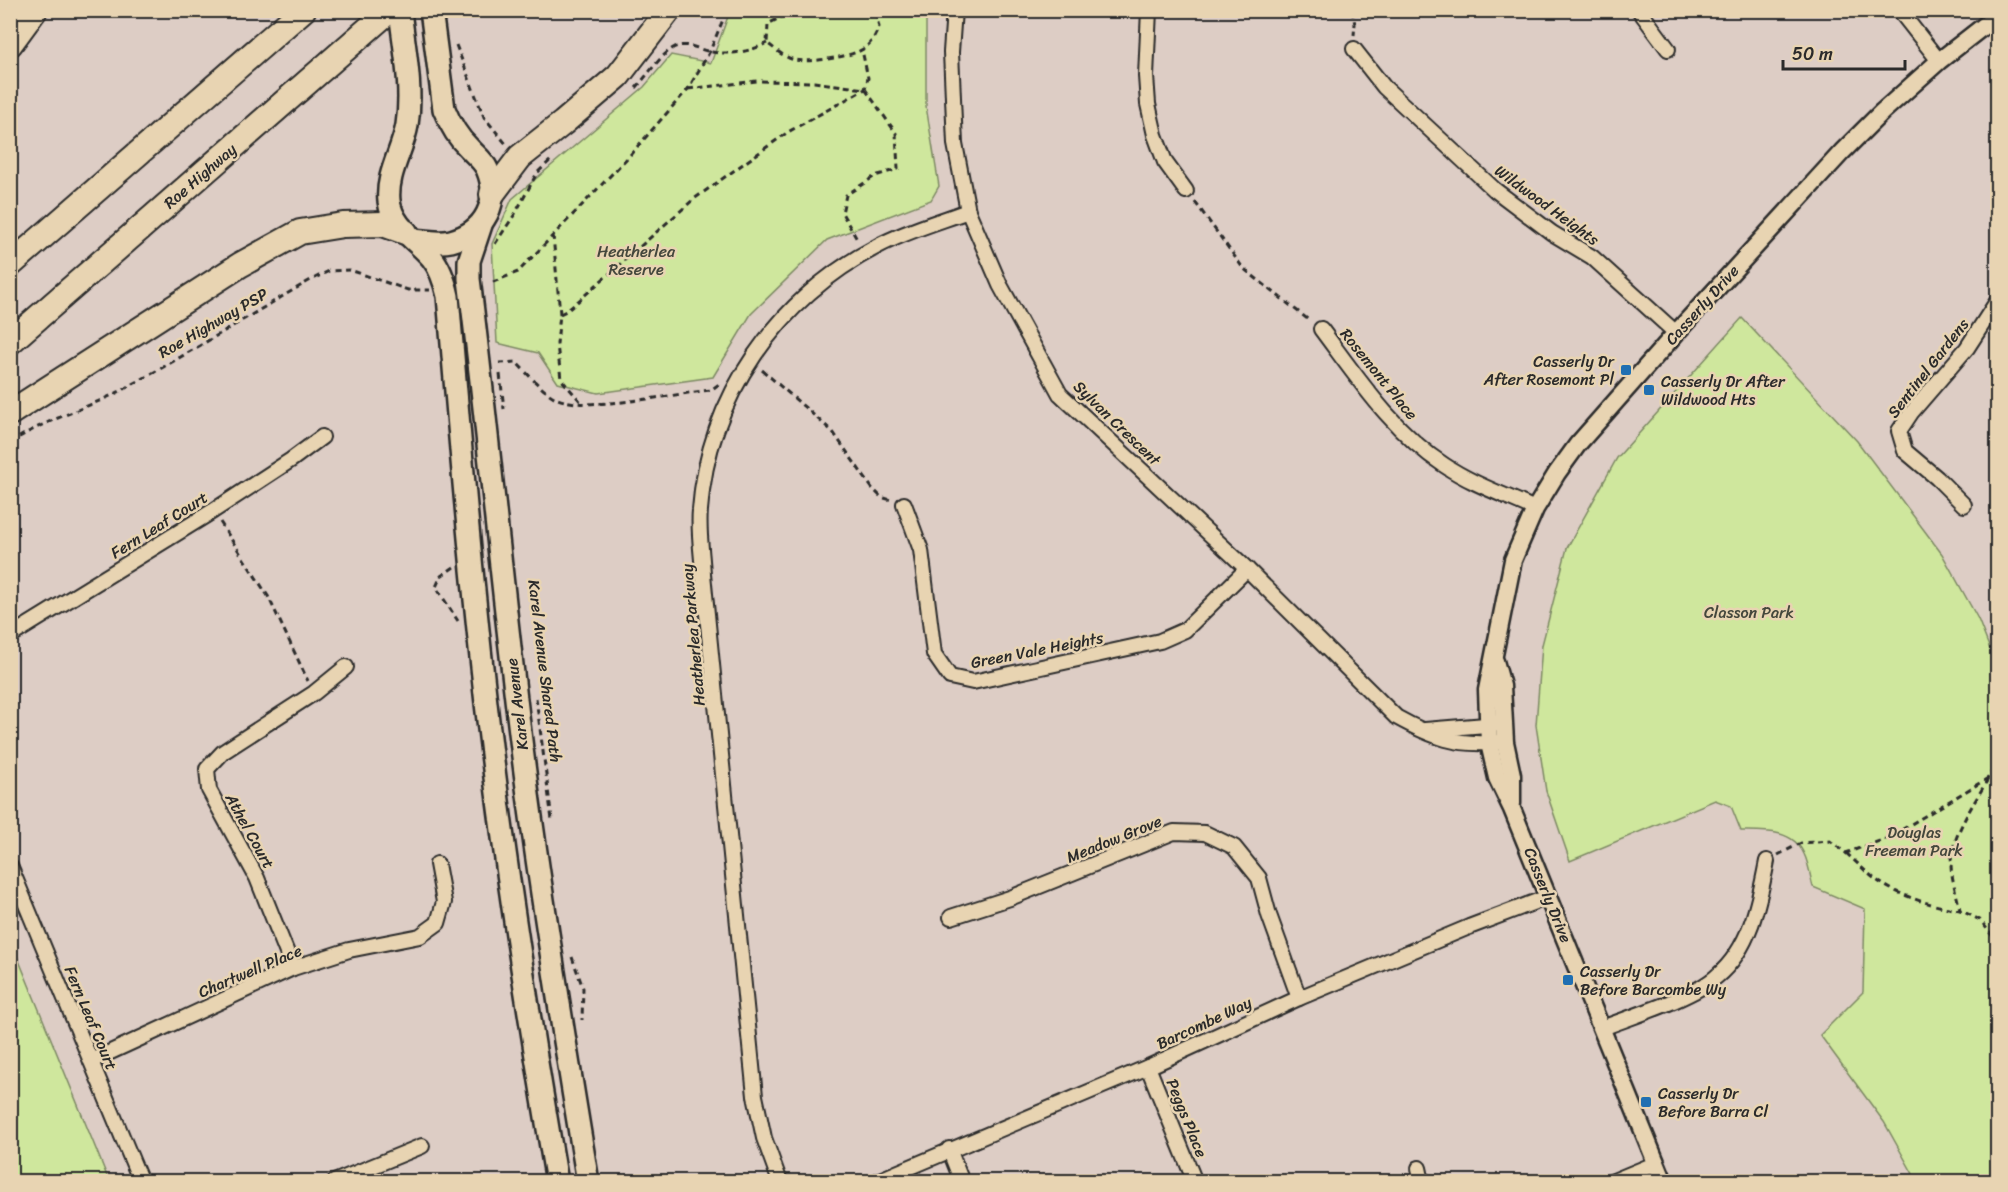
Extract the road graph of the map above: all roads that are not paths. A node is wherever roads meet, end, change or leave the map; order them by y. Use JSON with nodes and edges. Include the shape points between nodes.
{"nodes":[{"id":1,"x":34,"y":10,"type":"edge"},
{"id":2,"x":303,"y":10,"type":"edge"},
{"id":3,"x":390,"y":10,"type":"edge"},
{"id":4,"x":400,"y":10,"type":"edge"},
{"id":5,"x":669,"y":10,"type":"edge"},
{"id":6,"x":954,"y":10,"type":"edge"},
{"id":7,"x":1149,"y":10,"type":"edge"},
{"id":8,"x":1639,"y":10,"type":"edge"},
{"id":9,"x":1899,"y":10,"type":"edge"},
{"id":10,"x":431,"y":13,"type":"edge"},
{"id":11,"x":1998,"y":15,"type":"edge"},
{"id":12,"x":10,"y":44,"type":"edge"},
{"id":13,"x":1354,"y":49,"type":"road end"},
{"id":14,"x":1668,"y":49,"type":"dead end"},
{"id":15,"x":1939,"y":61,"type":"junction"},
{"id":16,"x":1186,"y":190,"type":"road end"},
{"id":17,"x":492,"y":194,"type":"junction"},
{"id":18,"x":968,"y":211,"type":"junction"},
{"id":19,"x":481,"y":225,"type":"junction"},
{"id":20,"x":409,"y":236,"type":"junction"},
{"id":21,"x":10,"y":265,"type":"edge"},
{"id":22,"x":1998,"y":300,"type":"edge"},
{"id":23,"x":1321,"y":329,"type":"road end"},
{"id":24,"x":1676,"y":333,"type":"junction"},
{"id":25,"x":10,"y":342,"type":"edge"},
{"id":26,"x":10,"y":413,"type":"edge"},
{"id":27,"x":322,"y":437,"type":"dead end"},
{"id":28,"x":904,"y":504,"type":"road end"},
{"id":29,"x":1964,"y":506,"type":"dead end"},
{"id":30,"x":1535,"y":509,"type":"junction"},
{"id":31,"x":1247,"y":569,"type":"junction"},
{"id":32,"x":10,"y":636,"type":"edge"},
{"id":33,"x":346,"y":667,"type":"dead end"},
{"id":34,"x":1496,"y":724,"type":"junction"},
{"id":35,"x":1420,"y":730,"type":"junction"},
{"id":36,"x":1497,"y":742,"type":"junction"},
{"id":37,"x":1767,"y":861,"type":"road end"},
{"id":38,"x":437,"y":864,"type":"dead end"},
{"id":39,"x":10,"y":866,"type":"edge"},
{"id":40,"x":1548,"y":897,"type":"junction"},
{"id":41,"x":951,"y":917,"type":"dead end"},
{"id":42,"x":293,"y":968,"type":"junction"},
{"id":43,"x":555,"y":977,"type":"junction"},
{"id":44,"x":1299,"y":998,"type":"junction"},
{"id":45,"x":1602,"y":1028,"type":"junction"},
{"id":46,"x":91,"y":1061,"type":"junction"},
{"id":47,"x":1148,"y":1067,"type":"junction"},
{"id":48,"x":542,"y":1091,"type":"junction"},
{"id":49,"x":422,"y":1146,"type":"dead end"},
{"id":50,"x":949,"y":1149,"type":"junction"},
{"id":51,"x":1657,"y":1163,"type":"junction"},
{"id":52,"x":141,"y":1182,"type":"edge"},
{"id":53,"x":334,"y":1182,"type":"edge"},
{"id":54,"x":557,"y":1182,"type":"edge"},
{"id":55,"x":588,"y":1182,"type":"edge"},
{"id":56,"x":780,"y":1182,"type":"edge"},
{"id":57,"x":874,"y":1182,"type":"edge"},
{"id":58,"x":962,"y":1182,"type":"edge"},
{"id":59,"x":1195,"y":1182,"type":"edge"},
{"id":60,"x":1611,"y":1182,"type":"edge"},
{"id":61,"x":1664,"y":1182,"type":"edge"}],
"edges":[{"from":1,"to":12,"type":"highway"},
{"from":2,"to":21,"type":"highway"},
{"from":3,"to":25,"type":"highway","name":"Roe Highway"},
{"from":4,"to":20,"type":"main road","name":"Karel Avenue","via":[[410,101],[407,127],[389,183],[389,200],[391,211]]},
{"from":5,"to":17,"type":"highway","via":[[618,76],[563,123],[528,165]]},
{"from":6,"to":18,"type":"street","name":"Sylvan Crescent","via":[[951,52],[955,144]]},
{"from":7,"to":16,"type":"street","via":[[1148,104],[1165,162]]},
{"from":8,"to":14,"type":"street"},
{"from":9,"to":15,"type":"street"},
{"from":10,"to":17,"type":"main road","via":[[444,109],[449,123],[481,159]]},
{"from":11,"to":15,"type":"street","name":"Casserly Drive"},
{"from":13,"to":24,"type":"street","name":"Wildwood Heights","via":[[1384,87],[1495,190],[1592,257]]},
{"from":15,"to":24,"type":"street","name":"Casserly Drive","via":[[1842,152]]},
{"from":17,"to":19,"type":"main road","name":"Karel Avenue","via":[[490,209]]},
{"from":18,"to":31,"type":"street","name":"Sylvan Crescent","via":[[1000,285],[1060,394]]},
{"from":18,"to":56,"type":"street","name":"Heatherlea Parkway","via":[[880,245],[834,271],[795,304],[750,359],[726,402],[708,455],[699,511],[703,574],[755,1096],[764,1138]]},
{"from":19,"to":20,"type":"main road","via":[[449,241],[432,242]]},
{"from":19,"to":43,"type":"main road","name":"Karel Avenue","via":[[469,261],[469,279],[520,732]]},
{"from":20,"to":26,"type":"highway","via":[[383,224],[300,232],[240,265]]},
{"from":20,"to":48,"type":"main road","name":"Karel Avenue","via":[[433,260],[445,281],[489,729]]},
{"from":22,"to":29,"type":"street","name":"Sentinel Gardens","via":[[1967,348],[1899,431],[1905,451]]},
{"from":23,"to":30,"type":"street","name":"Rosemont Place","via":[[1392,420],[1428,454],[1467,478]]},
{"from":24,"to":30,"type":"street","name":"Casserly Drive","via":[[1578,444]]},
{"from":27,"to":32,"type":"street","name":"Fern Leaf Court"},
{"from":28,"to":31,"type":"street","name":"Green Vale Heights","via":[[921,550],[934,654],[950,677],[973,682],[1160,641],[1185,630]]},
{"from":30,"to":34,"type":"street","name":"Casserly Drive","via":[[1513,560],[1494,654],[1502,686]]},
{"from":31,"to":35,"type":"street","name":"Sylvan Crescent","via":[[1396,717]]},
{"from":33,"to":42,"type":"street","name":"Athel Court","via":[[314,693],[223,752],[207,770],[209,790],[257,878]]},
{"from":34,"to":35,"type":"street"},
{"from":34,"to":36,"type":"street","name":"Casserly Drive"},
{"from":35,"to":36,"type":"street","name":"Sylvan Crescent","via":[[1448,741]]},
{"from":36,"to":40,"type":"street","name":"Casserly Drive","via":[[1512,775],[1512,809]]},
{"from":37,"to":45,"type":"street","via":[[1751,927],[1730,963],[1716,978],[1696,991]]},
{"from":38,"to":42,"type":"street","name":"Chartwell Place","via":[[444,902],[438,923],[420,936],[350,950]]},
{"from":39,"to":46,"type":"street","name":"Fern Leaf Court"},
{"from":40,"to":44,"type":"street","name":"Barcombe Way"},
{"from":40,"to":45,"type":"street","name":"Casserly Drive"},
{"from":41,"to":44,"type":"street","name":"Meadow Grove","via":[[1010,898],[1174,832],[1205,833],[1234,847],[1259,878]]},
{"from":42,"to":46,"type":"street","name":"Chartwell Place"},
{"from":43,"to":48,"type":"main road","via":[[548,975],[538,982],[549,1060]]},
{"from":43,"to":55,"type":"main road","name":"Karel Avenue"},
{"from":44,"to":47,"type":"street","name":"Barcombe Way"},
{"from":45,"to":51,"type":"street","name":"Casserly Drive"},
{"from":46,"to":52,"type":"street","name":"Fern Leaf Court"},
{"from":47,"to":50,"type":"street","name":"Barcombe Way"},
{"from":47,"to":59,"type":"street","name":"Peggs Place"},
{"from":48,"to":54,"type":"main road","name":"Karel Avenue"},
{"from":49,"to":53,"type":"street"},
{"from":50,"to":57,"type":"street","name":"Barcombe Way"},
{"from":50,"to":58,"type":"street"},
{"from":51,"to":60,"type":"street"},
{"from":51,"to":61,"type":"street","name":"Casserly Drive"}]}
